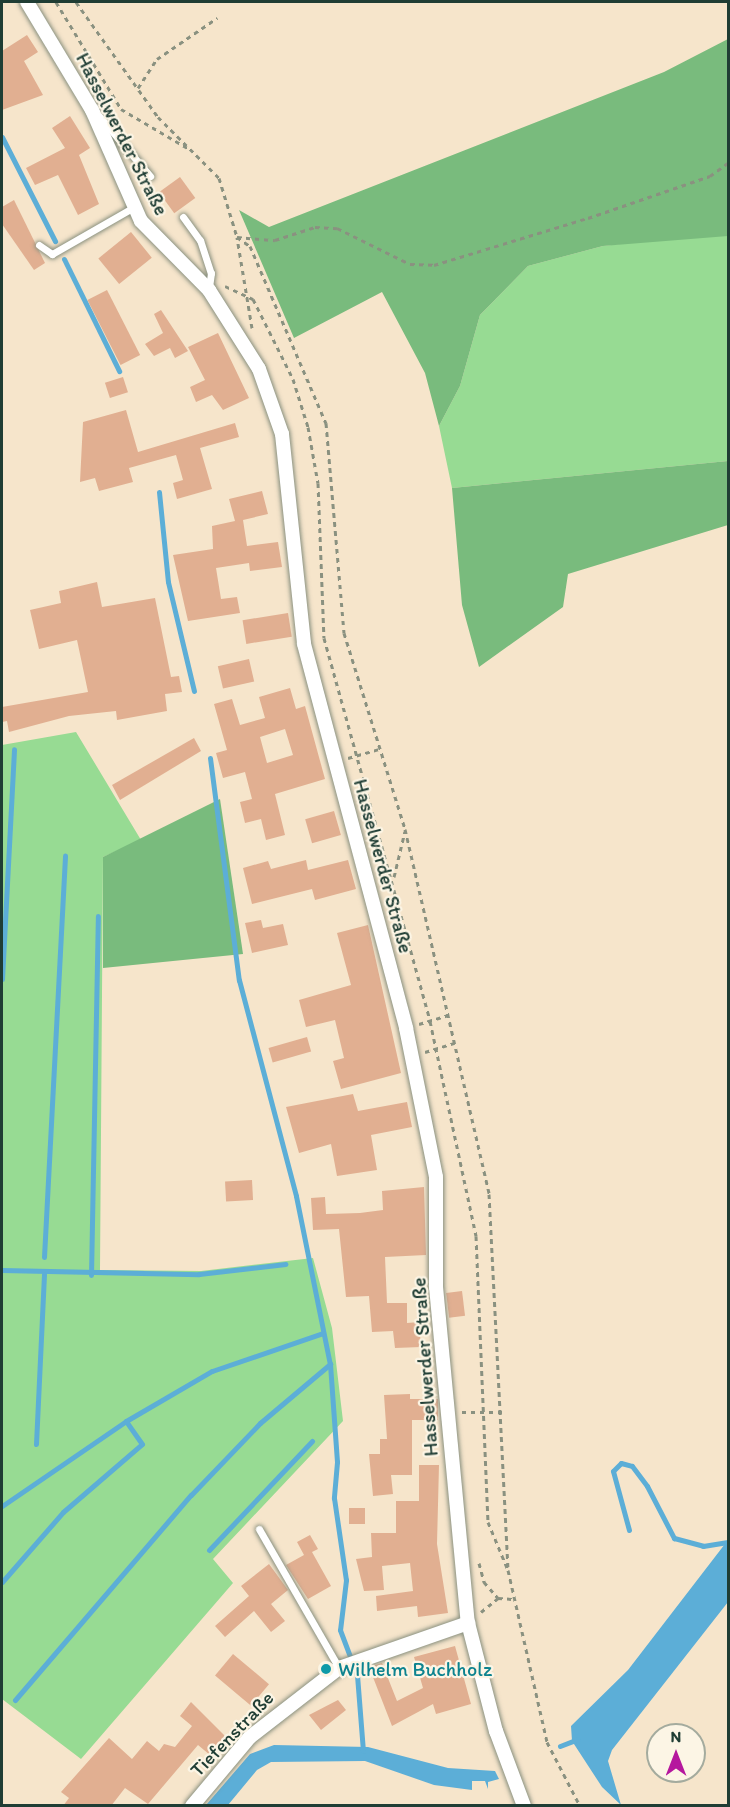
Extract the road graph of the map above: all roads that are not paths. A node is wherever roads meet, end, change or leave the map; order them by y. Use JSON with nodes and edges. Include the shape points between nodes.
{"nodes":[{"id":1,"x":27,"y":2,"type":"edge"},
{"id":2,"x":92,"y":110,"type":"junction"},
{"id":3,"x":150,"y":176,"type":"dead end"},
{"id":4,"x":134,"y":207,"type":"junction"},
{"id":5,"x":183,"y":217,"type":"dead end"},
{"id":6,"x":39,"y":245,"type":"dead end"},
{"id":7,"x":208,"y":291,"type":"junction"},
{"id":8,"x":259,"y":1529,"type":"dead end"},
{"id":9,"x":471,"y":1620,"type":"junction"},
{"id":10,"x":342,"y":1666,"type":"junction"},
{"id":11,"x":192,"y":1806,"type":"edge"},
{"id":12,"x":524,"y":1806,"type":"edge"}],
"edges":[{"from":1,"to":2,"type":"street","name":"Hasselwerder Straße"},
{"from":2,"to":3,"type":"lane"},
{"from":2,"to":4,"type":"street","name":"Hasselwerder Straße"},
{"from":4,"to":6,"type":"lane","via":[[52,254]]},
{"from":4,"to":7,"type":"street","name":"Hasselwerder Straße"},
{"from":5,"to":7,"type":"lane","via":[[200,240],[211,273]]},
{"from":7,"to":9,"type":"street","name":"Hasselwerder Straße","via":[[259,369],[282,434],[304,644],[424,1107],[436,1176],[436,1287]]},
{"from":8,"to":10,"type":"lane"},
{"from":9,"to":10,"type":"street","name":"Tiefenstraße"},
{"from":9,"to":12,"type":"street","name":"Hasselwerder Straße","via":[[496,1731]]},
{"from":10,"to":11,"type":"street","name":"Tiefenstraße","via":[[250,1737]]}]}
